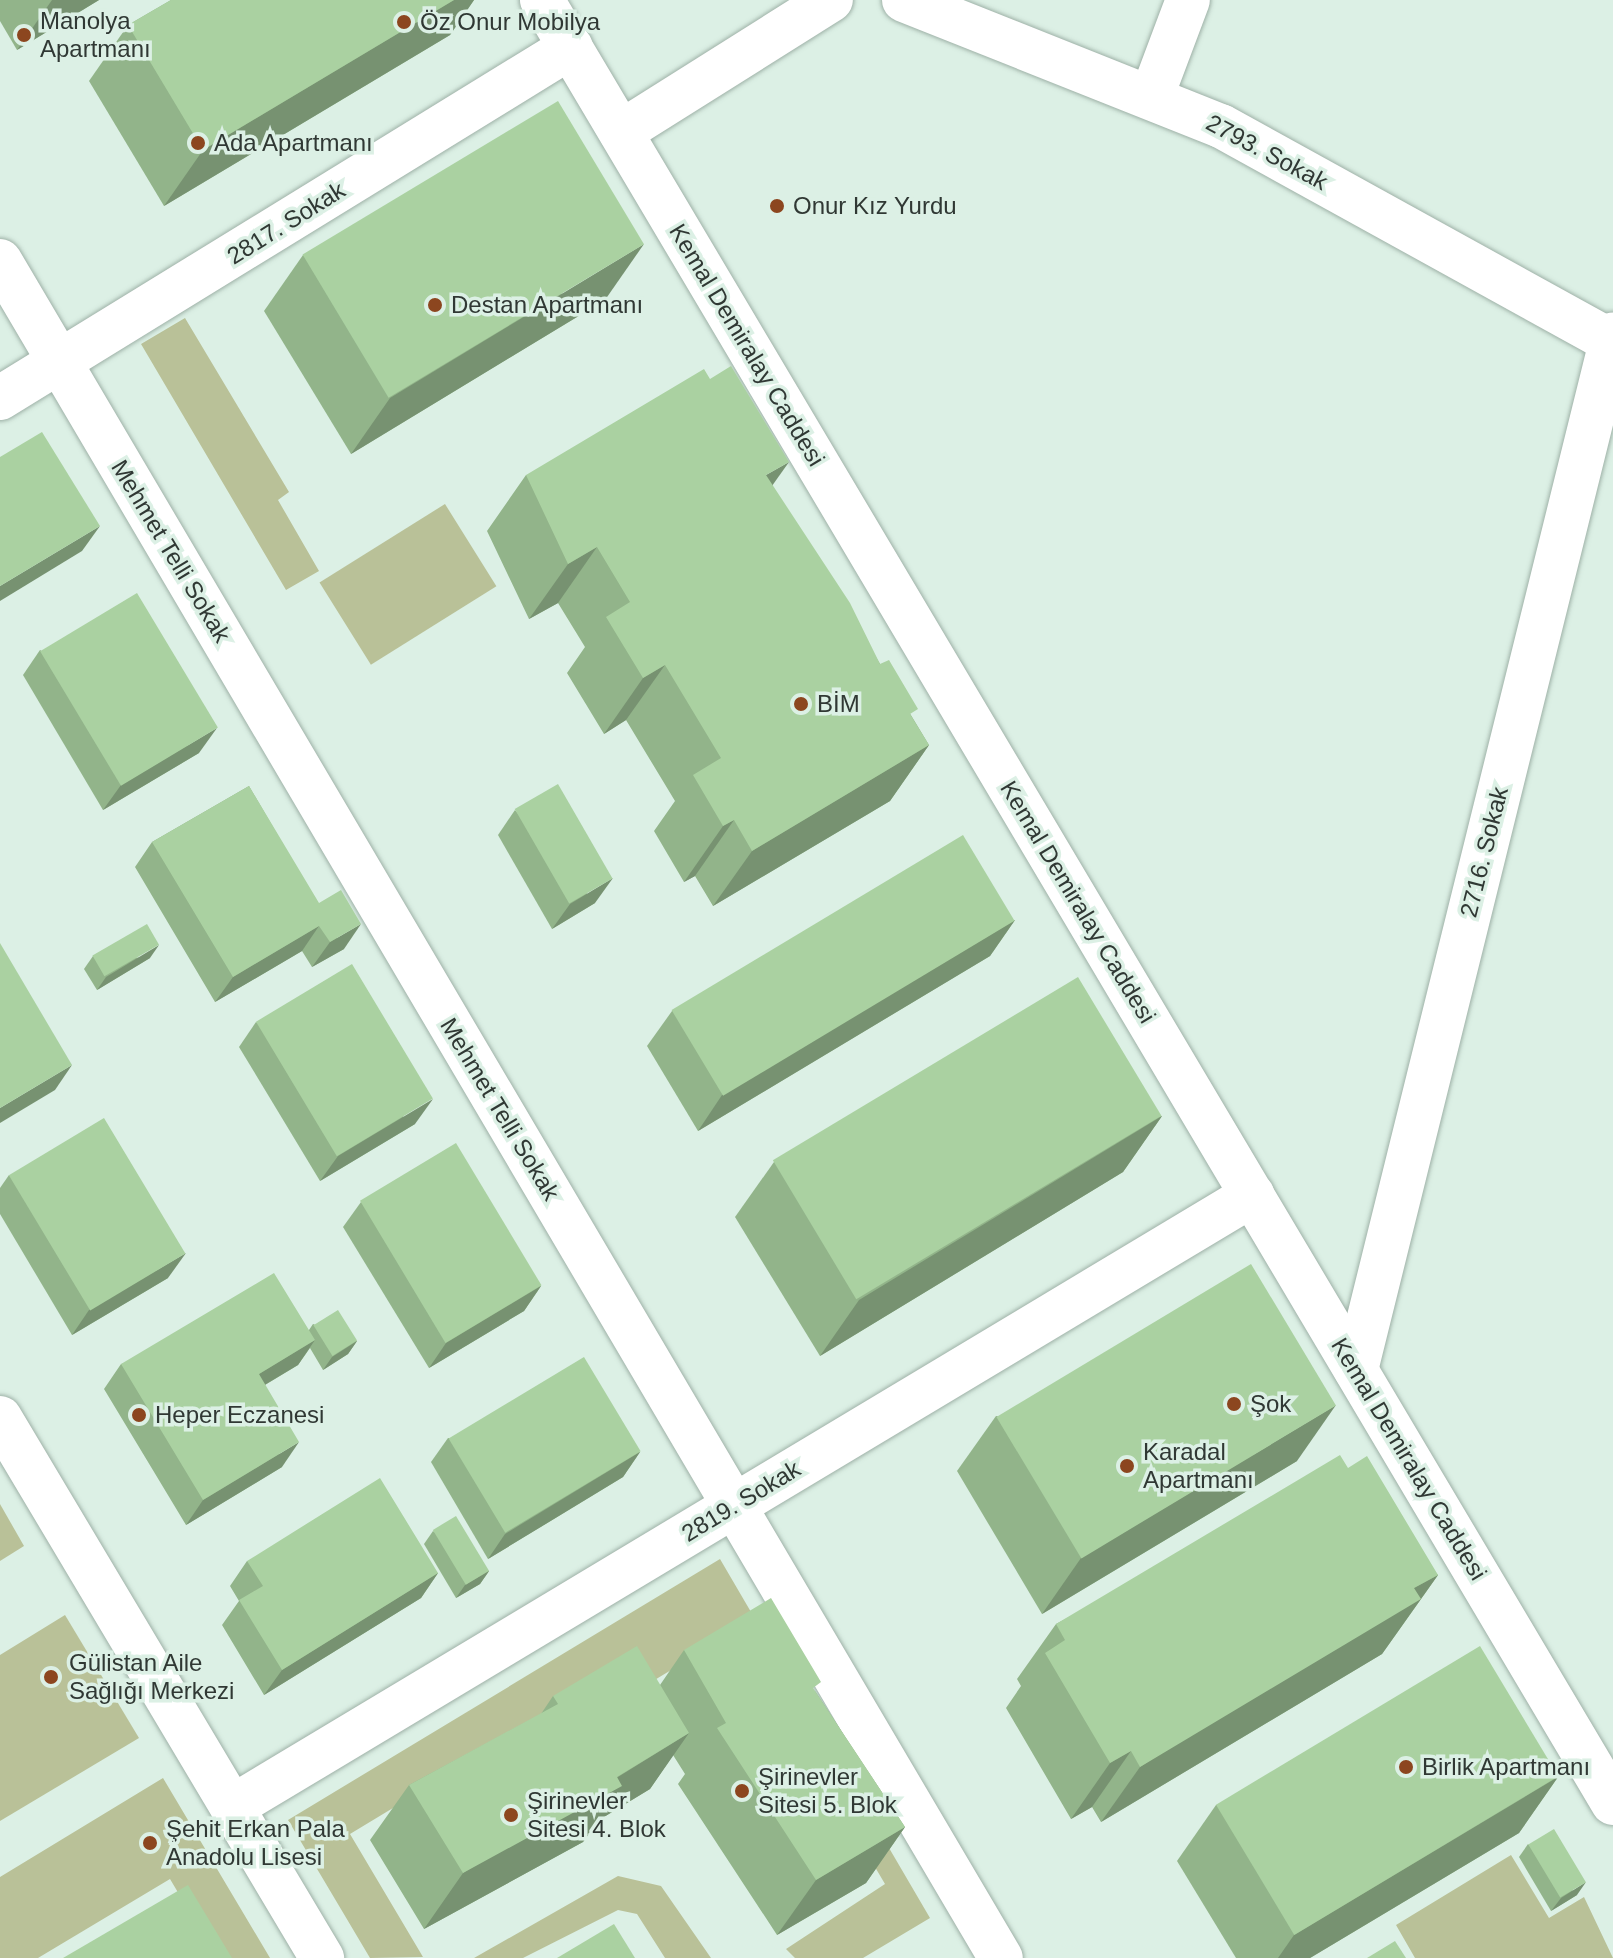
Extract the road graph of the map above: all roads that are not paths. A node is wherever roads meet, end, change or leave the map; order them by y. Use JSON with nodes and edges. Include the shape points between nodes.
{"nodes":[{"id":1,"x":542,"y":0,"type":"edge"},
{"id":2,"x":831,"y":0,"type":"edge"},
{"id":3,"x":904,"y":0,"type":"edge"},
{"id":4,"x":1188,"y":0,"type":"edge"},
{"id":5,"x":571,"y":47,"type":"junction"},
{"id":6,"x":1153,"y":93,"type":"junction"},
{"id":7,"x":621,"y":132,"type":"junction"},
{"id":8,"x":0,"y":261,"type":"edge"},
{"id":9,"x":1612,"y":339,"type":"edge"},
{"id":10,"x":60,"y":362,"type":"junction"},
{"id":11,"x":0,"y":398,"type":"edge"},
{"id":12,"x":1252,"y":1195,"type":"junction"},
{"id":13,"x":1356,"y":1370,"type":"junction"},
{"id":14,"x":0,"y":1418,"type":"edge"},
{"id":15,"x":11,"y":1462,"type":"edge"},
{"id":16,"x":733,"y":1505,"type":"junction"},
{"id":17,"x":1613,"y":1803,"type":"edge"},
{"id":18,"x":232,"y":1807,"type":"junction"},
{"id":19,"x":322,"y":1958,"type":"edge"},
{"id":20,"x":1001,"y":1958,"type":"edge"}],
"edges":[{"from":1,"to":5,"type":"street","name":"Kemal Demiralay Caddesi"},
{"from":2,"to":7,"type":"street"},
{"from":3,"to":6,"type":"street","name":"2793. Sokak"},
{"from":4,"to":6,"type":"street"},
{"from":5,"to":7,"type":"street","name":"Kemal Demiralay Caddesi"},
{"from":5,"to":10,"type":"street","name":"2817. Sokak"},
{"from":6,"to":9,"type":"street","name":"2793. Sokak"},
{"from":7,"to":12,"type":"street","name":"Kemal Demiralay Caddesi"},
{"from":8,"to":10,"type":"street","name":"Mehmet Telli Sokak"},
{"from":9,"to":13,"type":"street","name":"2716. Sokak"},
{"from":10,"to":11,"type":"street","name":"2817. Sokak"},
{"from":10,"to":16,"type":"street","name":"Mehmet Telli Sokak"},
{"from":12,"to":13,"type":"street","name":"Kemal Demiralay Caddesi"},
{"from":12,"to":16,"type":"street","name":"2819. Sokak"},
{"from":13,"to":17,"type":"street","name":"Kemal Demiralay Caddesi"},
{"from":14,"to":15,"type":"street"},
{"from":15,"to":18,"type":"street"},
{"from":16,"to":18,"type":"street","name":"2819. Sokak"},
{"from":16,"to":20,"type":"street","name":"Mehmet Telli Sokak"},
{"from":18,"to":19,"type":"street"}]}
